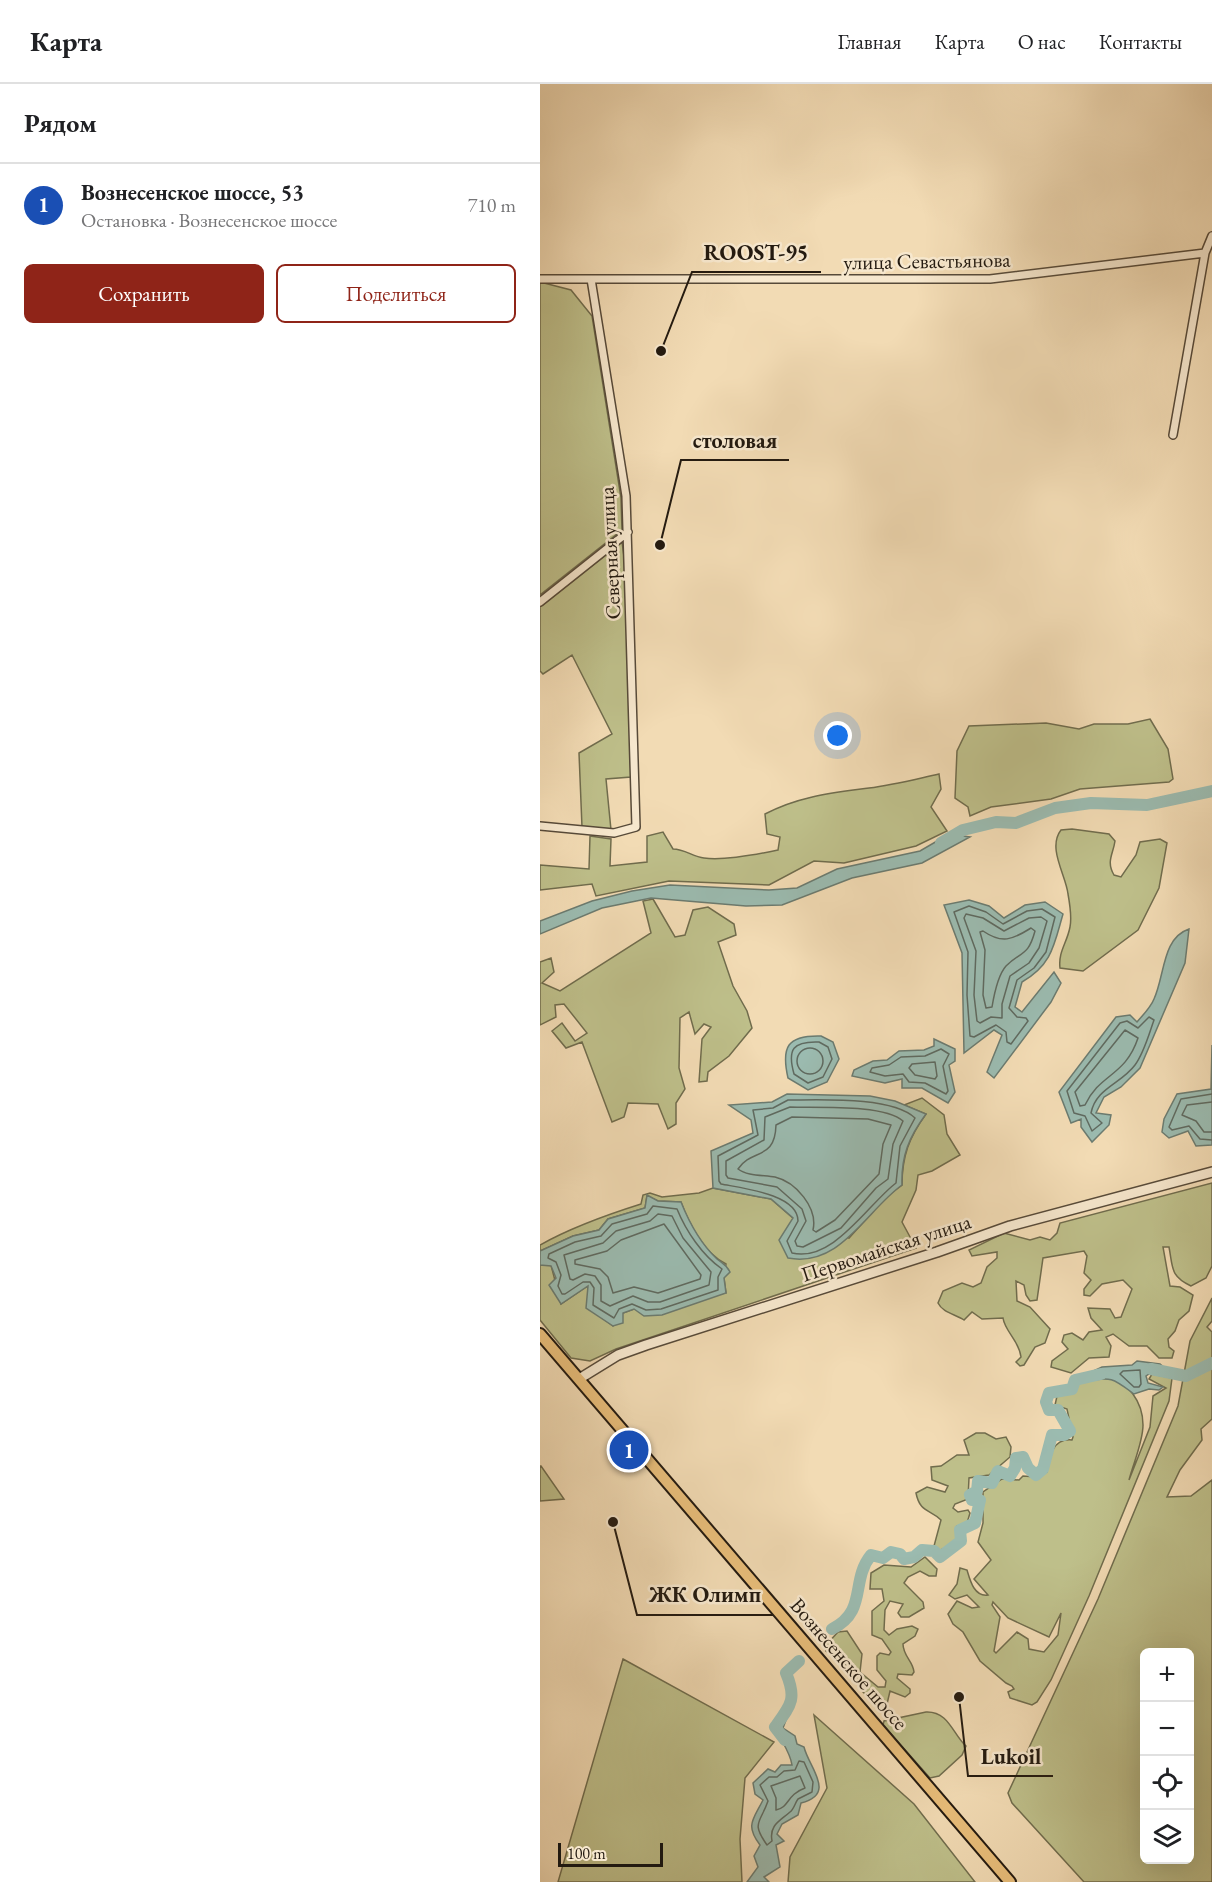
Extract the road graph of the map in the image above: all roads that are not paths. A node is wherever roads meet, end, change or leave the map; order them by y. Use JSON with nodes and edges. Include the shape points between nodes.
{"nodes":[{"id":1,"x":1212,"y":236,"type":"edge"},
{"id":2,"x":1205,"y":253,"type":"junction"},
{"id":3,"x":540,"y":279,"type":"edge"},
{"id":4,"x":591,"y":279,"type":"junction"},
{"id":5,"x":1173,"y":435,"type":"dead end"},
{"id":6,"x":628,"y":532,"type":"junction"},
{"id":7,"x":540,"y":602,"type":"edge"},
{"id":8,"x":540,"y":826,"type":"edge"},
{"id":9,"x":1212,"y":1172,"type":"edge"},
{"id":10,"x":540,"y":1334,"type":"edge"},
{"id":11,"x":579,"y":1379,"type":"junction"},
{"id":12,"x":1010,"y":1882,"type":"edge"}],
"edges":[{"from":1,"to":2,"type":"street"},
{"from":2,"to":4,"type":"street","name":"улица Севастьянова","via":[[990,279]]},
{"from":2,"to":5,"type":"street"},
{"from":3,"to":4,"type":"street","name":"улица Севастьянова"},
{"from":4,"to":6,"type":"street","name":"Северная улица","via":[[626,496]]},
{"from":6,"to":7,"type":"street"},
{"from":6,"to":8,"type":"street","name":"Северная улица","via":[[636,827],[614,833]]},
{"from":9,"to":11,"type":"street","name":"Первомайская улица","via":[[1010,1226],[646,1345],[618,1355]]},
{"from":10,"to":11,"type":"main road","name":"Вознесенское шоссе"},
{"from":11,"to":12,"type":"main road","name":"Вознесенское шоссе"}]}
